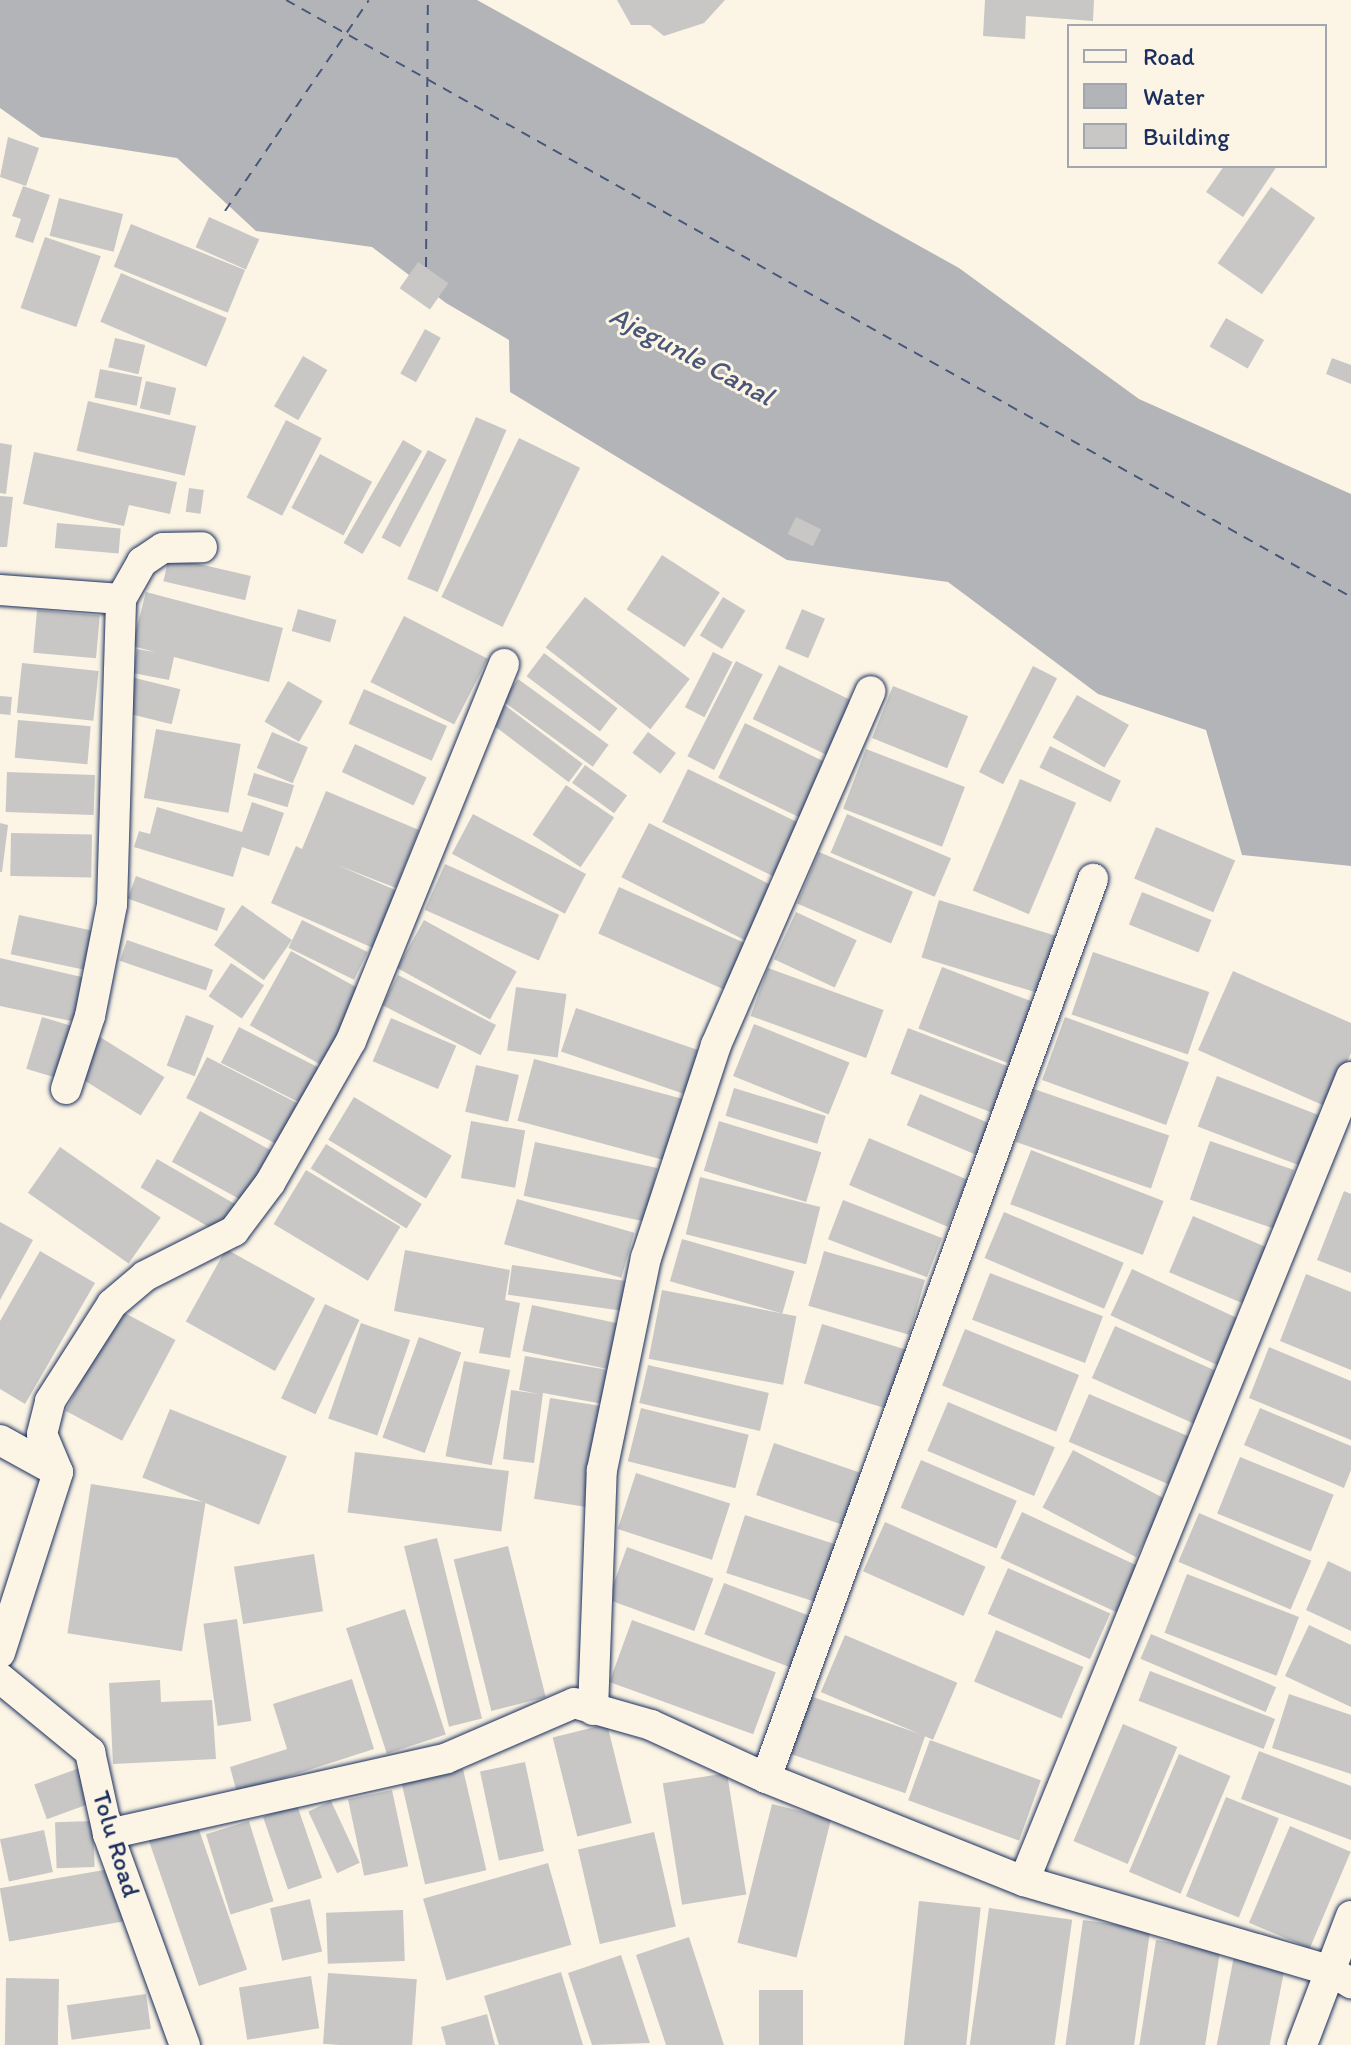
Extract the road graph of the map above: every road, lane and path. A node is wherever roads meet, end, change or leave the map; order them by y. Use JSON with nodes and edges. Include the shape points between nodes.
{"nodes":[{"id":1,"x":202,"y":547,"type":"dead end"},
{"id":2,"x":0,"y":590,"type":"edge"},
{"id":3,"x":121,"y":599,"type":"junction"},
{"id":4,"x":504,"y":664,"type":"dead end"},
{"id":5,"x":871,"y":691,"type":"dead end"},
{"id":6,"x":1093,"y":879,"type":"dead end"},
{"id":7,"x":1351,"y":1077,"type":"edge"},
{"id":8,"x":66,"y":1089,"type":"dead end"},
{"id":9,"x":0,"y":1440,"type":"edge"},
{"id":10,"x":58,"y":1472,"type":"junction"},
{"id":11,"x":0,"y":1653,"type":"edge"},
{"id":12,"x":0,"y":1678,"type":"edge"},
{"id":13,"x":593,"y":1710,"type":"junction"},
{"id":14,"x":766,"y":1778,"type":"junction"},
{"id":15,"x":108,"y":1834,"type":"junction"},
{"id":16,"x":1024,"y":1881,"type":"junction"},
{"id":17,"x":1351,"y":1916,"type":"edge"},
{"id":18,"x":1340,"y":1976,"type":"edge"},
{"id":19,"x":185,"y":2045,"type":"edge"},
{"id":20,"x":1302,"y":2045,"type":"edge"}],
"edges":[{"from":1,"to":3,"type":"street","via":[[163,548],[142,562]]},
{"from":2,"to":3,"type":"street"},
{"from":3,"to":8,"type":"street","via":[[112,905],[90,1016]]},
{"from":4,"to":10,"type":"street","via":[[351,1041],[270,1183],[234,1231],[145,1276],[112,1304],[50,1401],[42,1434]]},
{"from":5,"to":13,"type":"street","via":[[716,1045],[646,1258],[602,1470]]},
{"from":6,"to":14,"type":"street"},
{"from":7,"to":16,"type":"street"},
{"from":9,"to":10,"type":"street"},
{"from":10,"to":11,"type":"street"},
{"from":12,"to":15,"type":"street","name":"Tolu Road","via":[[90,1752]]},
{"from":13,"to":14,"type":"street","via":[[651,1725]]},
{"from":13,"to":15,"type":"street","via":[[574,1703],[447,1758]]},
{"from":14,"to":16,"type":"street"},
{"from":15,"to":19,"type":"street","name":"Tolu Road"},
{"from":16,"to":18,"type":"street"},
{"from":17,"to":18,"type":"street"},
{"from":18,"to":20,"type":"street"}]}
